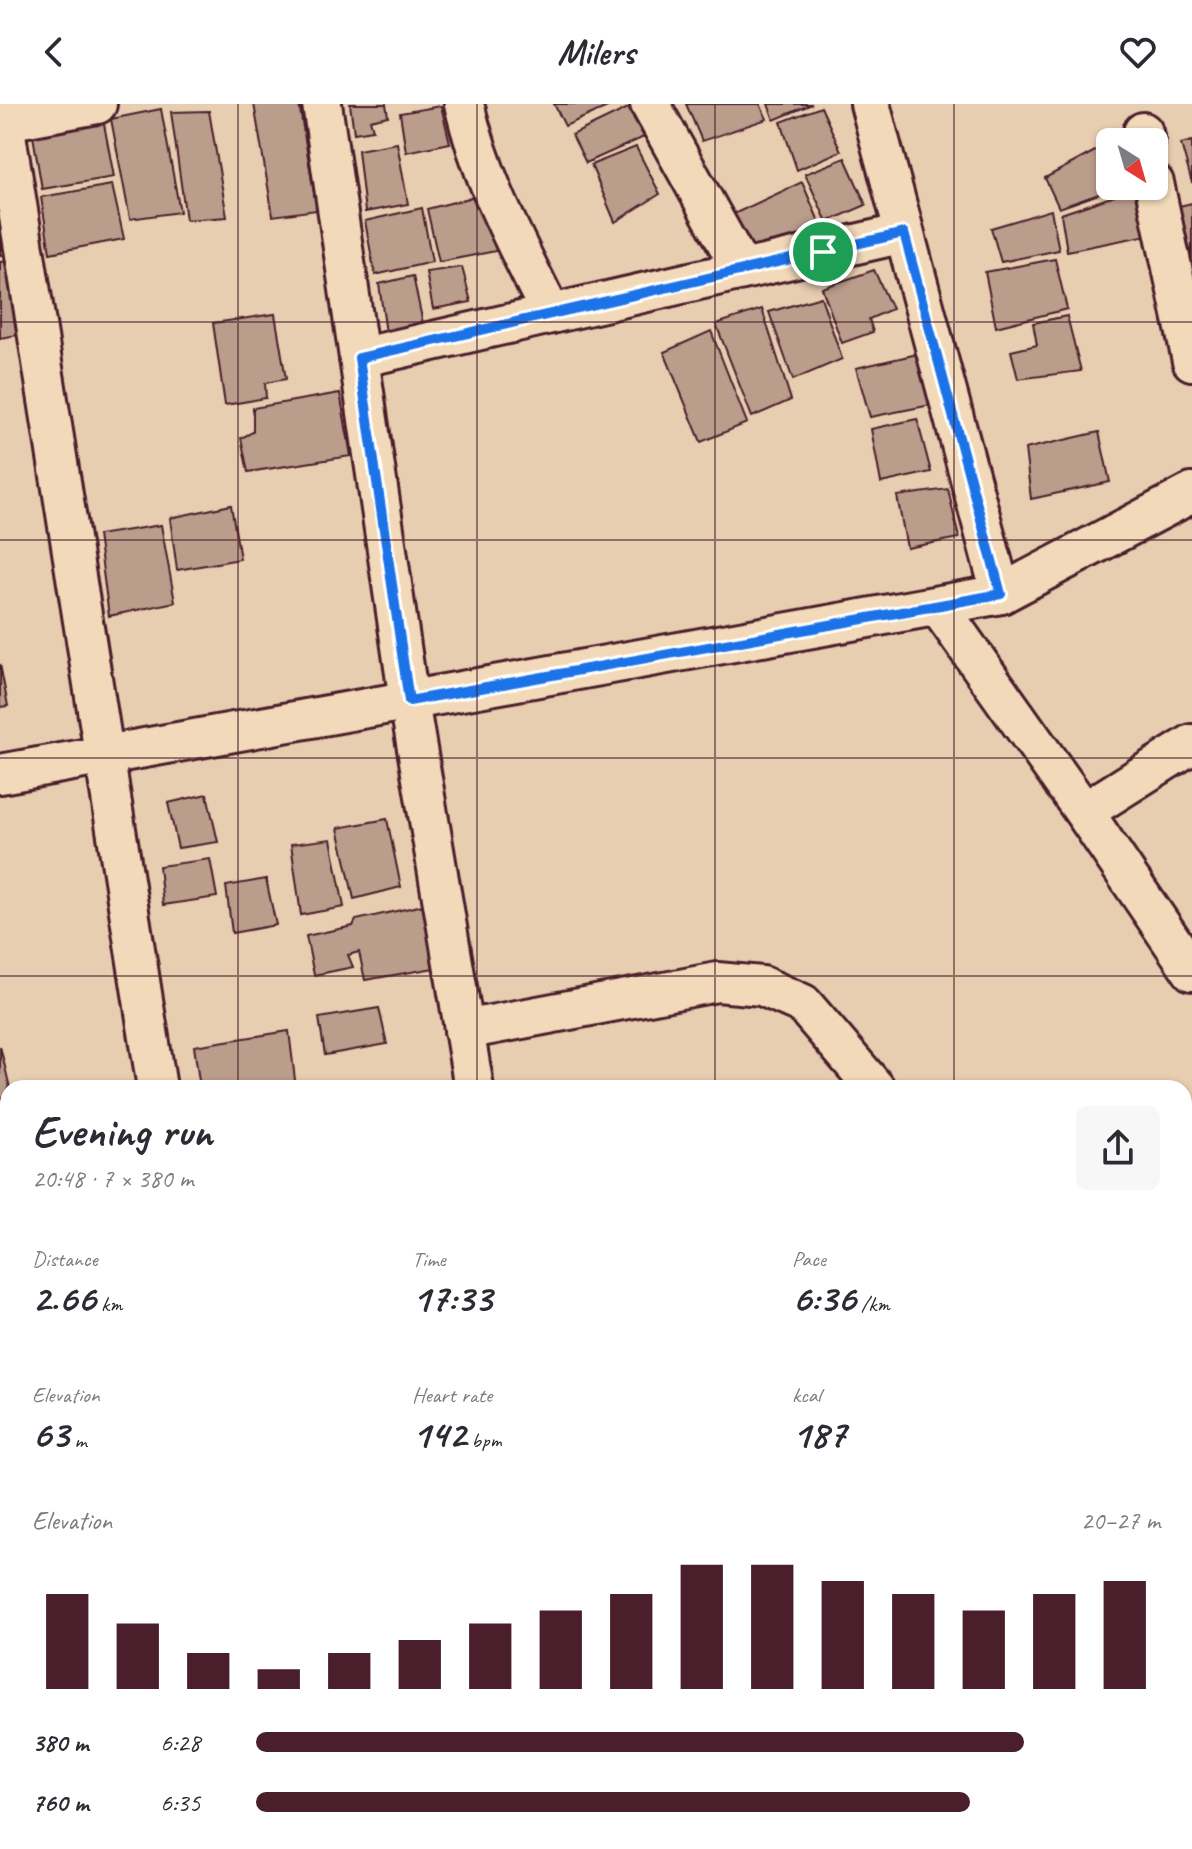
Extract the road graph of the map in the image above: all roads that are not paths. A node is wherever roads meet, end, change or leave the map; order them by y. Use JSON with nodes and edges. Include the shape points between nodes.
{"nodes":[{"id":1,"x":97,"y":104,"type":"edge"},
{"id":2,"x":322,"y":104,"type":"edge"},
{"id":3,"x":464,"y":104,"type":"edge"},
{"id":4,"x":650,"y":104,"type":"edge"},
{"id":5,"x":870,"y":104,"type":"edge"},
{"id":6,"x":2,"y":122,"type":"edge"},
{"id":7,"x":1158,"y":200,"type":"edge"},
{"id":8,"x":904,"y":233,"type":"junction"},
{"id":9,"x":742,"y":270,"type":"junction"},
{"id":10,"x":551,"y":314,"type":"junction"},
{"id":11,"x":359,"y":358,"type":"junction"},
{"id":12,"x":1192,"y":361,"type":"edge"},
{"id":13,"x":1192,"y":493,"type":"edge"},
{"id":14,"x":1001,"y":594,"type":"junction"},
{"id":15,"x":938,"y":606,"type":"junction"},
{"id":16,"x":409,"y":701,"type":"junction"},
{"id":17,"x":1192,"y":744,"type":"edge"},
{"id":18,"x":105,"y":756,"type":"junction"},
{"id":19,"x":0,"y":774,"type":"edge"},
{"id":20,"x":1084,"y":812,"type":"junction"},
{"id":21,"x":1192,"y":971,"type":"edge"},
{"id":22,"x":464,"y":1030,"type":"junction"},
{"id":23,"x":156,"y":1080,"type":"edge"},
{"id":24,"x":473,"y":1080,"type":"edge"},
{"id":25,"x":868,"y":1080,"type":"edge"}],
"edges":[{"from":1,"to":6,"type":"street"},
{"from":2,"to":11,"type":"street"},
{"from":3,"to":10,"type":"street","via":[[487,182]]},
{"from":4,"to":9,"type":"street"},
{"from":5,"to":8,"type":"street"},
{"from":6,"to":18,"type":"street"},
{"from":7,"to":12,"type":"street"},
{"from":8,"to":9,"type":"street"},
{"from":8,"to":14,"type":"street"},
{"from":9,"to":10,"type":"street"},
{"from":10,"to":11,"type":"street"},
{"from":11,"to":16,"type":"street"},
{"from":13,"to":14,"type":"street"},
{"from":14,"to":15,"type":"street"},
{"from":15,"to":16,"type":"street"},
{"from":15,"to":20,"type":"street"},
{"from":16,"to":18,"type":"street"},
{"from":16,"to":22,"type":"street"},
{"from":17,"to":20,"type":"street"},
{"from":18,"to":19,"type":"street"},
{"from":18,"to":23,"type":"street"},
{"from":20,"to":21,"type":"street"},
{"from":22,"to":24,"type":"street"},
{"from":22,"to":25,"type":"street","via":[[717,982],[762,986],[803,1004]]}]}
